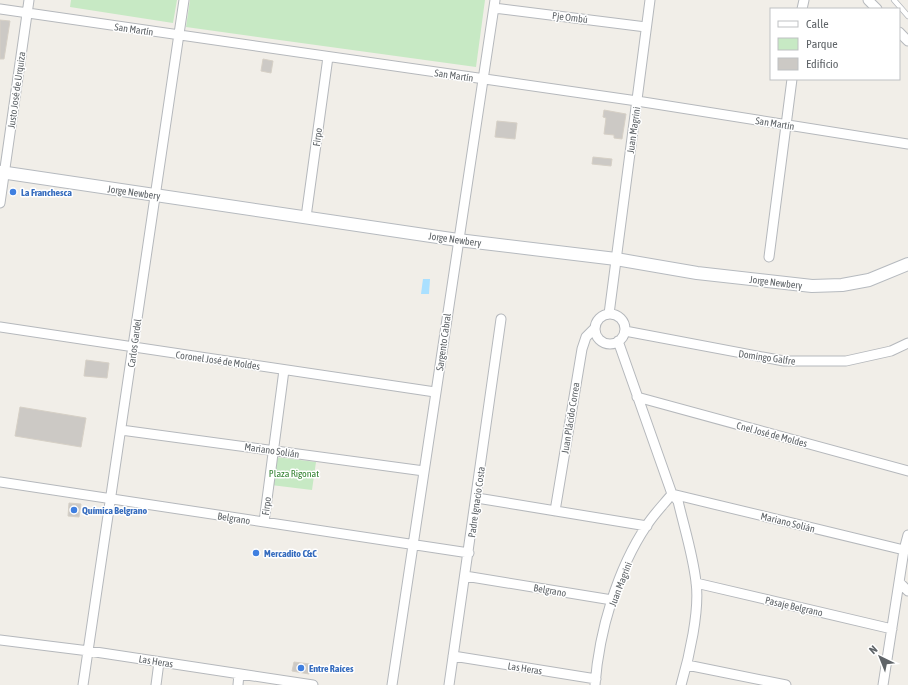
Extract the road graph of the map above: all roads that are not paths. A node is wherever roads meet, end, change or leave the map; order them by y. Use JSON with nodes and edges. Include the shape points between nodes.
{"nodes":[{"id":1,"x":29,"y":0,"type":"edge"},
{"id":2,"x":184,"y":0,"type":"edge"},
{"id":3,"x":650,"y":0,"type":"edge"},
{"id":4,"x":868,"y":0,"type":"edge"},
{"id":5,"x":894,"y":0,"type":"edge"},
{"id":6,"x":494,"y":4,"type":"edge"},
{"id":7,"x":876,"y":8,"type":"edge"},
{"id":8,"x":0,"y":9,"type":"edge"},
{"id":9,"x":27,"y":13,"type":"junction"},
{"id":10,"x":908,"y":16,"type":"edge"},
{"id":11,"x":646,"y":27,"type":"junction"},
{"id":12,"x":900,"y":33,"type":"edge"},
{"id":13,"x":179,"y":35,"type":"junction"},
{"id":14,"x":908,"y":41,"type":"edge"},
{"id":15,"x":328,"y":58,"type":"junction"},
{"id":16,"x":483,"y":79,"type":"junction"},
{"id":17,"x":792,"y":80,"type":"edge"},
{"id":18,"x":637,"y":101,"type":"junction"},
{"id":19,"x":786,"y":125,"type":"junction"},
{"id":20,"x":908,"y":144,"type":"edge"},
{"id":21,"x":2,"y":173,"type":"edge"},
{"id":22,"x":156,"y":195,"type":"junction"},
{"id":23,"x":0,"y":203,"type":"edge"},
{"id":24,"x":306,"y":217,"type":"junction"},
{"id":25,"x":458,"y":240,"type":"junction"},
{"id":26,"x":769,"y":257,"type":"dead end"},
{"id":27,"x":616,"y":259,"type":"junction"},
{"id":28,"x":908,"y":264,"type":"edge"},
{"id":29,"x":609,"y":314,"type":"junction"},
{"id":30,"x":502,"y":319,"type":"dead end"},
{"id":31,"x":0,"y":327,"type":"edge"},
{"id":32,"x":594,"y":329,"type":"junction"},
{"id":33,"x":625,"y":331,"type":"junction"},
{"id":34,"x":618,"y":341,"type":"junction"},
{"id":35,"x":908,"y":343,"type":"edge"},
{"id":36,"x":133,"y":347,"type":"junction"},
{"id":37,"x":284,"y":370,"type":"junction"},
{"id":38,"x":435,"y":392,"type":"junction"},
{"id":39,"x":637,"y":397,"type":"junction"},
{"id":40,"x":121,"y":430,"type":"junction"},
{"id":41,"x":274,"y":451,"type":"junction"},
{"id":42,"x":424,"y":471,"type":"junction"},
{"id":43,"x":908,"y":471,"type":"edge"},
{"id":44,"x":0,"y":482,"type":"edge"},
{"id":45,"x":672,"y":494,"type":"junction"},
{"id":46,"x":477,"y":498,"type":"junction"},
{"id":47,"x":110,"y":499,"type":"junction"},
{"id":48,"x":555,"y":511,"type":"junction"},
{"id":49,"x":264,"y":522,"type":"junction"},
{"id":50,"x":646,"y":526,"type":"junction"},
{"id":51,"x":908,"y":535,"type":"edge"},
{"id":52,"x":412,"y":544,"type":"junction"},
{"id":53,"x":904,"y":550,"type":"junction"},
{"id":54,"x":469,"y":552,"type":"junction"},
{"id":55,"x":465,"y":576,"type":"junction"},
{"id":56,"x":899,"y":582,"type":"junction"},
{"id":57,"x":696,"y":583,"type":"junction"},
{"id":58,"x":908,"y":591,"type":"edge"},
{"id":59,"x":612,"y":600,"type":"junction"},
{"id":60,"x":892,"y":629,"type":"junction"},
{"id":61,"x":0,"y":640,"type":"edge"},
{"id":62,"x":89,"y":650,"type":"junction"},
{"id":63,"x":454,"y":656,"type":"junction"},
{"id":64,"x":159,"y":662,"type":"junction"},
{"id":65,"x":687,"y":665,"type":"junction"},
{"id":66,"x":239,"y":674,"type":"junction"},
{"id":67,"x":595,"y":682,"type":"edge"},
{"id":68,"x":84,"y":685,"type":"edge"},
{"id":69,"x":156,"y":685,"type":"edge"},
{"id":70,"x":238,"y":685,"type":"edge"},
{"id":71,"x":313,"y":685,"type":"edge"},
{"id":72,"x":392,"y":685,"type":"edge"},
{"id":73,"x":449,"y":685,"type":"edge"},
{"id":74,"x":681,"y":685,"type":"edge"},
{"id":75,"x":786,"y":685,"type":"edge"},
{"id":76,"x":883,"y":685,"type":"edge"}],
"edges":[{"from":1,"to":9,"type":"street","name":"Justo José de Urquiza"},
{"from":2,"to":13,"type":"street","name":"Carlos Gardel"},
{"from":3,"to":11,"type":"street","name":"Juan Magrini"},
{"from":4,"to":7,"type":"street"},
{"from":5,"to":10,"type":"lane"},
{"from":6,"to":11,"type":"street","name":"Pje Ombú"},
{"from":6,"to":16,"type":"street","name":"Sargento Cabral"},
{"from":8,"to":9,"type":"street","name":"San Martín"},
{"from":9,"to":13,"type":"street","name":"San Martín"},
{"from":9,"to":21,"type":"street","name":"Justo José de Urquiza"},
{"from":11,"to":18,"type":"street","name":"Juan Magrini"},
{"from":12,"to":14,"type":"street"},
{"from":13,"to":15,"type":"street","name":"San Martín"},
{"from":13,"to":22,"type":"street","name":"Carlos Gardel"},
{"from":15,"to":16,"type":"street","name":"San Martín"},
{"from":15,"to":24,"type":"street","name":"Firpo"},
{"from":16,"to":18,"type":"street","name":"San Martín"},
{"from":16,"to":25,"type":"street","name":"Sargento Cabral"},
{"from":17,"to":19,"type":"street"},
{"from":18,"to":19,"type":"street","name":"San Martín"},
{"from":18,"to":27,"type":"street","name":"Juan Magrini"},
{"from":19,"to":20,"type":"street","name":"San Martín"},
{"from":19,"to":26,"type":"street"},
{"from":21,"to":22,"type":"main road","name":"Jorge Newbery"},
{"from":21,"to":23,"type":"street","name":"Justo José de Urquiza"},
{"from":22,"to":24,"type":"main road","name":"Jorge Newbery"},
{"from":22,"to":36,"type":"street","name":"Carlos Gardel"},
{"from":24,"to":25,"type":"main road","name":"Jorge Newbery"},
{"from":25,"to":27,"type":"main road","name":"Jorge Newbery"},
{"from":25,"to":38,"type":"street","name":"Sargento Cabral"},
{"from":27,"to":28,"type":"main road","name":"Jorge Newbery","via":[[697,273],[812,286],[842,285],[869,280]]},
{"from":27,"to":29,"type":"street","name":"Juan Magrini"},
{"from":29,"to":32,"type":"street","via":[[600,318]]},
{"from":29,"to":33,"type":"street","via":[[623,321]]},
{"from":30,"to":46,"type":"street","name":"Padre Ignacio Costa"},
{"from":31,"to":36,"type":"street","name":"Coronel José de Moldes"},
{"from":32,"to":34,"type":"street","via":[[604,343]]},
{"from":32,"to":48,"type":"street","name":"Juan Plácido Correa","via":[[586,337],[582,349]]},
{"from":33,"to":34,"type":"street"},
{"from":33,"to":35,"type":"street","name":"Domingo Galfre","via":[[784,361],[846,360],[891,351]]},
{"from":34,"to":39,"type":"street"},
{"from":36,"to":37,"type":"street","name":"Coronel José de Moldes"},
{"from":36,"to":40,"type":"street","name":"Carlos Gardel"},
{"from":37,"to":38,"type":"street","name":"Coronel José de Moldes"},
{"from":37,"to":41,"type":"street","name":"Firpo"},
{"from":38,"to":42,"type":"street","name":"Sargento Cabral"},
{"from":39,"to":43,"type":"street","name":"Cnel José de Moldes"},
{"from":39,"to":45,"type":"street"},
{"from":40,"to":41,"type":"street","name":"Mariano Solián"},
{"from":40,"to":47,"type":"street","name":"Carlos Gardel"},
{"from":41,"to":42,"type":"street","name":"Mariano Solián"},
{"from":41,"to":49,"type":"street","name":"Firpo"},
{"from":42,"to":52,"type":"street","name":"Sargento Cabral"},
{"from":44,"to":47,"type":"street","name":"Belgrano"},
{"from":45,"to":50,"type":"street","name":"Juan Magrini"},
{"from":45,"to":53,"type":"street","name":"Mariano Solián"},
{"from":45,"to":57,"type":"street","via":[[678,501]]},
{"from":46,"to":48,"type":"street"},
{"from":46,"to":54,"type":"street","name":"Padre Ignacio Costa"},
{"from":47,"to":49,"type":"street","name":"Belgrano"},
{"from":47,"to":62,"type":"street","name":"Carlos Gardel"},
{"from":48,"to":50,"type":"street"},
{"from":49,"to":52,"type":"street","name":"Belgrano"},
{"from":50,"to":59,"type":"street","name":"Juan Magrini","via":[[623,569]]},
{"from":51,"to":53,"type":"street"},
{"from":52,"to":54,"type":"street","name":"Belgrano"},
{"from":52,"to":72,"type":"street","name":"Sargento Cabral"},
{"from":53,"to":56,"type":"street"},
{"from":54,"to":55,"type":"street","name":"Padre Ignacio Costa"},
{"from":55,"to":59,"type":"street","name":"Belgrano"},
{"from":55,"to":63,"type":"street","name":"Padre Ignacio Costa"},
{"from":56,"to":58,"type":"street"},
{"from":56,"to":60,"type":"street"},
{"from":57,"to":60,"type":"street","name":"Pasaje Belgrano"},
{"from":57,"to":65,"type":"street","via":[[694,621]]},
{"from":59,"to":67,"type":"street","name":"Juan Magrini","via":[[601,641]]},
{"from":60,"to":76,"type":"street"},
{"from":61,"to":62,"type":"street","name":"Las Heras"},
{"from":62,"to":64,"type":"street","name":"Las Heras"},
{"from":62,"to":68,"type":"street","name":"Carlos Gardel"},
{"from":63,"to":67,"type":"street","name":"Las Heras"},
{"from":63,"to":73,"type":"street","name":"Padre Ignacio Costa"},
{"from":64,"to":66,"type":"street","name":"Las Heras"},
{"from":64,"to":69,"type":"street"},
{"from":65,"to":74,"type":"street"},
{"from":65,"to":75,"type":"street"},
{"from":66,"to":70,"type":"street"},
{"from":66,"to":71,"type":"street","name":"Las Heras"}]}
